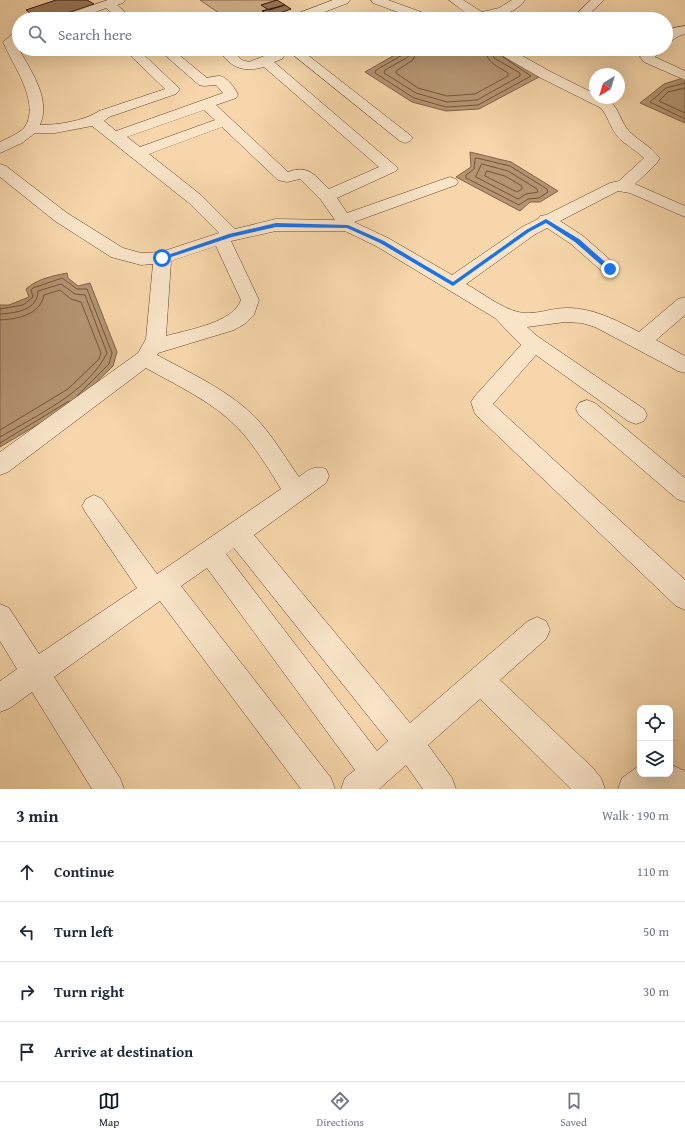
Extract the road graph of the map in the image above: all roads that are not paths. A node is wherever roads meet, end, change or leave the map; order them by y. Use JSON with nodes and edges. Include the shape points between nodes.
{"nodes":[{"id":1,"x":344,"y":0,"type":"edge"},
{"id":2,"x":377,"y":0,"type":"edge"},
{"id":3,"x":455,"y":0,"type":"edge"},
{"id":4,"x":519,"y":0,"type":"edge"},
{"id":5,"x":598,"y":0,"type":"edge"},
{"id":6,"x":114,"y":2,"type":"edge"},
{"id":7,"x":85,"y":12,"type":"edge"},
{"id":8,"x":122,"y":12,"type":"edge"},
{"id":9,"x":313,"y":12,"type":"edge"},
{"id":10,"x":409,"y":12,"type":"edge"},
{"id":11,"x":469,"y":12,"type":"edge"},
{"id":12,"x":496,"y":12,"type":"edge"},
{"id":13,"x":585,"y":12,"type":"edge"},
{"id":14,"x":685,"y":30,"type":"edge"},
{"id":15,"x":673,"y":33,"type":"edge"},
{"id":16,"x":10,"y":38,"type":"edge"},
{"id":17,"x":12,"y":49,"type":"edge"},
{"id":18,"x":16,"y":56,"type":"edge"},
{"id":19,"x":139,"y":56,"type":"edge"},
{"id":20,"x":172,"y":56,"type":"edge"},
{"id":21,"x":231,"y":56,"type":"edge"},
{"id":22,"x":278,"y":56,"type":"edge"},
{"id":23,"x":299,"y":56,"type":"edge"},
{"id":24,"x":513,"y":56,"type":"edge"},
{"id":25,"x":648,"y":56,"type":"edge"},
{"id":26,"x":265,"y":61,"type":"junction"},
{"id":27,"x":685,"y":76,"type":"edge"},
{"id":28,"x":206,"y":104,"type":"junction"},
{"id":29,"x":94,"y":121,"type":"junction"},
{"id":30,"x":225,"y":121,"type":"junction"},
{"id":31,"x":31,"y":128,"type":"junction"},
{"id":32,"x":372,"y":132,"type":"junction"},
{"id":33,"x":116,"y":136,"type":"junction"},
{"id":34,"x":405,"y":138,"type":"dead end"},
{"id":35,"x":0,"y":148,"type":"edge"},
{"id":36,"x":138,"y":153,"type":"junction"},
{"id":37,"x":0,"y":169,"type":"edge"},
{"id":38,"x":450,"y":182,"type":"dead end"},
{"id":39,"x":623,"y":186,"type":"junction"},
{"id":40,"x":327,"y":196,"type":"junction"},
{"id":41,"x":685,"y":212,"type":"edge"},
{"id":42,"x":546,"y":220,"type":"junction"},
{"id":43,"x":346,"y":223,"type":"junction"},
{"id":44,"x":226,"y":237,"type":"junction"},
{"id":45,"x":162,"y":258,"type":"junction"},
{"id":46,"x":610,"y":269,"type":"dead end"},
{"id":47,"x":453,"y":284,"type":"junction"},
{"id":48,"x":685,"y":304,"type":"edge"},
{"id":49,"x":502,"y":314,"type":"junction"},
{"id":50,"x":641,"y":341,"type":"junction"},
{"id":51,"x":531,"y":342,"type":"junction"},
{"id":52,"x":148,"y":353,"type":"junction"},
{"id":53,"x":685,"y":365,"type":"edge"},
{"id":54,"x":587,"y":409,"type":"dead end"},
{"id":55,"x":636,"y":415,"type":"dead end"},
{"id":56,"x":0,"y":465,"type":"edge"},
{"id":57,"x":318,"y":476,"type":"dead end"},
{"id":58,"x":296,"y":492,"type":"junction"},
{"id":59,"x":685,"y":492,"type":"edge"},
{"id":60,"x":94,"y":506,"type":"dead end"},
{"id":61,"x":237,"y":533,"type":"junction"},
{"id":62,"x":210,"y":552,"type":"junction"},
{"id":63,"x":159,"y":588,"type":"junction"},
{"id":64,"x":685,"y":597,"type":"edge"},
{"id":65,"x":0,"y":617,"type":"edge"},
{"id":66,"x":537,"y":630,"type":"dead end"},
{"id":67,"x":36,"y":673,"type":"junction"},
{"id":68,"x":480,"y":680,"type":"junction"},
{"id":69,"x":0,"y":698,"type":"edge"},
{"id":70,"x":408,"y":743,"type":"junction"},
{"id":71,"x":648,"y":777,"type":"edge"},
{"id":72,"x":665,"y":777,"type":"edge"},
{"id":73,"x":366,"y":780,"type":"edge"},
{"id":74,"x":685,"y":786,"type":"edge"},
{"id":75,"x":109,"y":789,"type":"edge"},
{"id":76,"x":320,"y":789,"type":"edge"},
{"id":77,"x":441,"y":789,"type":"edge"},
{"id":78,"x":590,"y":789,"type":"edge"},
{"id":79,"x":633,"y":789,"type":"edge"}],
"edges":[{"from":1,"to":9,"type":"street"},
{"from":2,"to":10,"type":"street"},
{"from":3,"to":11,"type":"street"},
{"from":4,"to":12,"type":"street","via":[[512,6]]},
{"from":5,"to":13,"type":"street"},
{"from":6,"to":7,"type":"street"},
{"from":6,"to":8,"type":"street"},
{"from":14,"to":15,"type":"street"},
{"from":16,"to":17,"type":"street"},
{"from":18,"to":31,"type":"street","via":[[30,80],[36,102],[36,116]]},
{"from":19,"to":29,"type":"street","via":[[173,89],[168,93],[104,114]]},
{"from":20,"to":28,"type":"street","via":[[204,82],[219,80],[230,92],[231,95]]},
{"from":21,"to":26,"type":"street","via":[[245,66]]},
{"from":22,"to":26,"type":"street"},
{"from":23,"to":32,"type":"street"},
{"from":24,"to":39,"type":"street","via":[[606,104],[613,112],[620,130],[652,158]]},
{"from":25,"to":27,"type":"street","via":[[649,60]]},
{"from":26,"to":32,"type":"street"},
{"from":28,"to":30,"type":"street"},
{"from":28,"to":33,"type":"street"},
{"from":29,"to":31,"type":"street","via":[[56,130]]},
{"from":29,"to":33,"type":"street"},
{"from":30,"to":36,"type":"street"},
{"from":30,"to":40,"type":"street","via":[[284,177],[302,173]]},
{"from":31,"to":35,"type":"street"},
{"from":32,"to":34,"type":"street"},
{"from":32,"to":40,"type":"street","via":[[390,169]]},
{"from":33,"to":36,"type":"street"},
{"from":36,"to":44,"type":"street","via":[[195,199]]},
{"from":37,"to":45,"type":"street","via":[[61,218],[117,252],[141,259]]},
{"from":38,"to":43,"type":"street"},
{"from":39,"to":41,"type":"street","via":[[633,188]]},
{"from":39,"to":42,"type":"street","via":[[616,186]]},
{"from":40,"to":43,"type":"street"},
{"from":42,"to":46,"type":"street","via":[[577,240]]},
{"from":42,"to":47,"type":"street"},
{"from":43,"to":44,"type":"street","via":[[276,225]]},
{"from":43,"to":47,"type":"street"},
{"from":44,"to":45,"type":"street"},
{"from":44,"to":52,"type":"street","via":[[250,300],[247,310],[227,325]]},
{"from":45,"to":52,"type":"street","via":[[156,339]]},
{"from":47,"to":49,"type":"street"},
{"from":48,"to":50,"type":"street"},
{"from":49,"to":50,"type":"street","via":[[531,320],[565,315],[582,316],[602,322]]},
{"from":49,"to":51,"type":"street"},
{"from":50,"to":53,"type":"street"},
{"from":51,"to":55,"type":"street"},
{"from":51,"to":64,"type":"street","via":[[531,348],[482,402],[483,408]]},
{"from":52,"to":56,"type":"street"},
{"from":52,"to":58,"type":"street","via":[[229,408],[245,422],[259,437]]},
{"from":54,"to":59,"type":"street"},
{"from":57,"to":58,"type":"street"},
{"from":58,"to":61,"type":"street"},
{"from":60,"to":63,"type":"street"},
{"from":61,"to":62,"type":"street"},
{"from":61,"to":70,"type":"street"},
{"from":62,"to":63,"type":"street"},
{"from":62,"to":73,"type":"street"},
{"from":63,"to":67,"type":"street"},
{"from":63,"to":76,"type":"street"},
{"from":65,"to":67,"type":"street"},
{"from":66,"to":68,"type":"street"},
{"from":67,"to":69,"type":"street"},
{"from":67,"to":75,"type":"street"},
{"from":68,"to":70,"type":"street"},
{"from":68,"to":78,"type":"street"},
{"from":70,"to":73,"type":"street"},
{"from":70,"to":77,"type":"street"},
{"from":71,"to":79,"type":"street"},
{"from":72,"to":74,"type":"street"}]}
